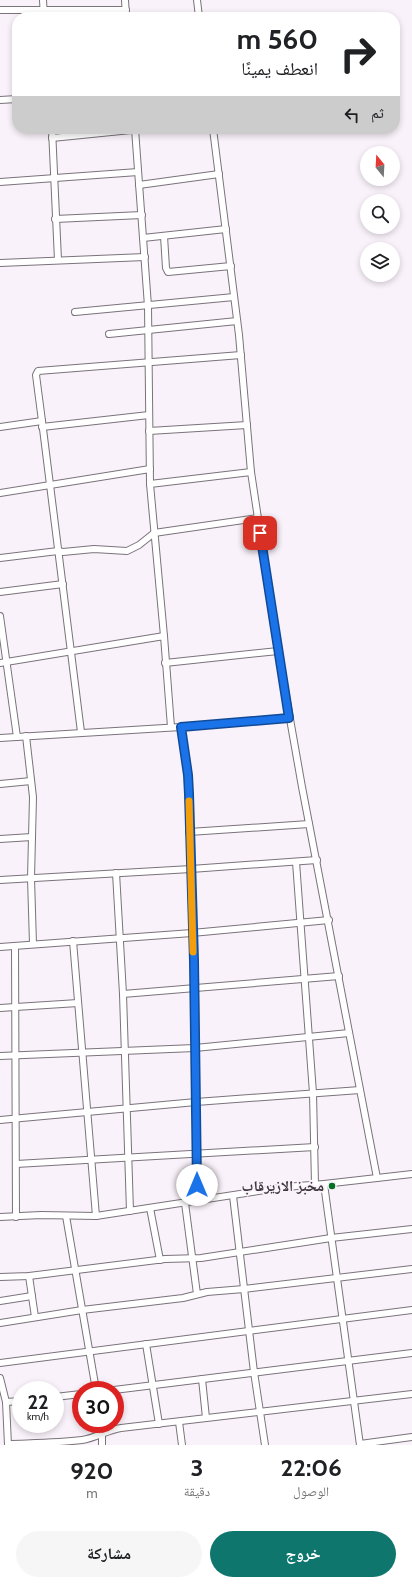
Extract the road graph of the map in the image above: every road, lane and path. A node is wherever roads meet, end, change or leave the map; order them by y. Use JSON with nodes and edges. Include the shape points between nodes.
{"nodes":[{"id":1,"x":43,"y":0,"type":"edge"},
{"id":2,"x":125,"y":0,"type":"edge"},
{"id":3,"x":197,"y":0,"type":"edge"},
{"id":4,"x":0,"y":10,"type":"edge"},
{"id":5,"x":126,"y":10,"type":"joint"},
{"id":6,"x":22,"y":12,"type":"edge"},
{"id":7,"x":44,"y":12,"type":"edge"},
{"id":8,"x":85,"y":12,"type":"edge"},
{"id":9,"x":198,"y":12,"type":"edge"},
{"id":10,"x":12,"y":99,"type":"edge"},
{"id":11,"x":0,"y":100,"type":"edge"},
{"id":12,"x":52,"y":134,"type":"edge"},
{"id":13,"x":90,"y":134,"type":"edge"},
{"id":14,"x":137,"y":134,"type":"edge"},
{"id":15,"x":214,"y":134,"type":"edge"},
{"id":16,"x":52,"y":138,"type":"junction"},
{"id":17,"x":138,"y":172,"type":"junction"},
{"id":18,"x":219,"y":174,"type":"junction"},
{"id":19,"x":54,"y":178,"type":"junction"},
{"id":20,"x":0,"y":182,"type":"edge"},
{"id":21,"x":139,"y":185,"type":"junction"},
{"id":22,"x":142,"y":215,"type":"junction"},
{"id":23,"x":55,"y":219,"type":"junction"},
{"id":24,"x":226,"y":229,"type":"junction"},
{"id":25,"x":164,"y":236,"type":"junction"},
{"id":26,"x":143,"y":238,"type":"junction"},
{"id":27,"x":145,"y":257,"type":"junction"},
{"id":28,"x":58,"y":260,"type":"junction"},
{"id":29,"x":0,"y":263,"type":"edge"},
{"id":30,"x":231,"y":266,"type":"junction"},
{"id":31,"x":234,"y":296,"type":"junction"},
{"id":32,"x":148,"y":306,"type":"junction"},
{"id":33,"x":75,"y":312,"type":"dead end"},
{"id":34,"x":237,"y":321,"type":"junction"},
{"id":35,"x":149,"y":331,"type":"junction"},
{"id":36,"x":109,"y":334,"type":"dead end"},
{"id":37,"x":241,"y":355,"type":"junction"},
{"id":38,"x":150,"y":361,"type":"junction"},
{"id":39,"x":149,"y":415,"type":"junction"},
{"id":40,"x":42,"y":424,"type":"junction"},
{"id":41,"x":247,"y":425,"type":"junction"},
{"id":42,"x":0,"y":427,"type":"edge"},
{"id":43,"x":149,"y":432,"type":"junction"},
{"id":44,"x":150,"y":469,"type":"junction"},
{"id":45,"x":251,"y":472,"type":"junction"},
{"id":46,"x":50,"y":484,"type":"junction"},
{"id":47,"x":150,"y":484,"type":"junction"},
{"id":48,"x":0,"y":493,"type":"edge"},
{"id":49,"x":258,"y":518,"type":"junction"},
{"id":50,"x":154,"y":533,"type":"junction"},
{"id":51,"x":58,"y":551,"type":"junction"},
{"id":52,"x":0,"y":558,"type":"edge"},
{"id":53,"x":63,"y":584,"type":"junction"},
{"id":54,"x":0,"y":592,"type":"edge"},
{"id":55,"x":0,"y":616,"type":"edge"},
{"id":56,"x":164,"y":636,"type":"junction"},
{"id":57,"x":71,"y":651,"type":"junction"},
{"id":58,"x":278,"y":651,"type":"junction"},
{"id":59,"x":3,"y":663,"type":"edge"},
{"id":60,"x":166,"y":663,"type":"junction"},
{"id":61,"x":289,"y":718,"type":"junction"},
{"id":62,"x":171,"y":727,"type":"junction"},
{"id":63,"x":181,"y":727,"type":"junction"},
{"id":64,"x":81,"y":732,"type":"junction"},
{"id":65,"x":26,"y":736,"type":"junction"},
{"id":66,"x":17,"y":737,"type":"junction"},
{"id":67,"x":0,"y":738,"type":"edge"},
{"id":68,"x":31,"y":781,"type":"junction"},
{"id":69,"x":0,"y":784,"type":"edge"},
{"id":70,"x":310,"y":824,"type":"junction"},
{"id":71,"x":189,"y":832,"type":"junction"},
{"id":72,"x":32,"y":837,"type":"junction"},
{"id":73,"x":0,"y":839,"type":"edge"},
{"id":74,"x":317,"y":860,"type":"junction"},
{"id":75,"x":296,"y":862,"type":"junction"},
{"id":76,"x":191,"y":869,"type":"junction"},
{"id":77,"x":116,"y":873,"type":"junction"},
{"id":78,"x":30,"y":878,"type":"junction"},
{"id":79,"x":0,"y":880,"type":"edge"},
{"id":80,"x":329,"y":920,"type":"junction"},
{"id":81,"x":301,"y":922,"type":"junction"},
{"id":82,"x":192,"y":933,"type":"junction"},
{"id":83,"x":120,"y":938,"type":"junction"},
{"id":84,"x":73,"y":941,"type":"junction"},
{"id":85,"x":33,"y":944,"type":"junction"},
{"id":86,"x":15,"y":946,"type":"junction"},
{"id":87,"x":0,"y":947,"type":"edge"},
{"id":88,"x":339,"y":976,"type":"junction"},
{"id":89,"x":305,"y":979,"type":"junction"},
{"id":90,"x":194,"y":988,"type":"junction"},
{"id":91,"x":123,"y":994,"type":"junction"},
{"id":92,"x":78,"y":1002,"type":"junction"},
{"id":93,"x":16,"y":1007,"type":"junction"},
{"id":94,"x":0,"y":1008,"type":"edge"},
{"id":95,"x":349,"y":1033,"type":"junction"},
{"id":96,"x":309,"y":1037,"type":"junction"},
{"id":97,"x":195,"y":1048,"type":"junction"},
{"id":98,"x":124,"y":1050,"type":"junction"},
{"id":99,"x":82,"y":1052,"type":"junction"},
{"id":100,"x":16,"y":1055,"type":"junction"},
{"id":101,"x":0,"y":1056,"type":"edge"},
{"id":102,"x":360,"y":1090,"type":"junction"},
{"id":103,"x":313,"y":1093,"type":"junction"},
{"id":104,"x":196,"y":1102,"type":"junction"},
{"id":105,"x":127,"y":1109,"type":"junction"},
{"id":106,"x":87,"y":1113,"type":"junction"},
{"id":107,"x":16,"y":1118,"type":"junction"},
{"id":108,"x":0,"y":1120,"type":"edge"},
{"id":109,"x":315,"y":1147,"type":"junction"},
{"id":110,"x":197,"y":1153,"type":"junction"},
{"id":111,"x":129,"y":1157,"type":"junction"},
{"id":112,"x":90,"y":1159,"type":"junction"},
{"id":113,"x":16,"y":1164,"type":"junction"},
{"id":114,"x":412,"y":1174,"type":"edge"},
{"id":115,"x":378,"y":1178,"type":"junction"},
{"id":116,"x":324,"y":1184,"type":"junction"},
{"id":117,"x":315,"y":1185,"type":"junction"},
{"id":118,"x":233,"y":1196,"type":"junction"},
{"id":119,"x":197,"y":1201,"type":"junction"},
{"id":120,"x":185,"y":1203,"type":"junction"},
{"id":121,"x":150,"y":1208,"type":"junction"},
{"id":122,"x":130,"y":1211,"type":"junction"},
{"id":123,"x":66,"y":1216,"type":"junction"},
{"id":124,"x":96,"y":1216,"type":"junction"},
{"id":125,"x":16,"y":1217,"type":"junction"},
{"id":126,"x":1,"y":1218,"type":"edge"},
{"id":127,"x":412,"y":1229,"type":"edge"},
{"id":128,"x":331,"y":1238,"type":"junction"},
{"id":129,"x":239,"y":1252,"type":"junction"},
{"id":130,"x":192,"y":1259,"type":"junction"},
{"id":131,"x":160,"y":1260,"type":"junction"},
{"id":132,"x":76,"y":1269,"type":"junction"},
{"id":133,"x":412,"y":1269,"type":"edge"},
{"id":134,"x":29,"y":1276,"type":"junction"},
{"id":135,"x":0,"y":1277,"type":"edge"},
{"id":136,"x":337,"y":1278,"type":"junction"},
{"id":137,"x":244,"y":1289,"type":"junction"},
{"id":138,"x":197,"y":1294,"type":"junction"},
{"id":139,"x":32,"y":1296,"type":"junction"},
{"id":140,"x":0,"y":1301,"type":"edge"},
{"id":141,"x":82,"y":1310,"type":"junction"},
{"id":142,"x":412,"y":1310,"type":"edge"},
{"id":143,"x":35,"y":1317,"type":"junction"},
{"id":144,"x":343,"y":1319,"type":"junction"},
{"id":145,"x":0,"y":1323,"type":"edge"},
{"id":146,"x":249,"y":1331,"type":"junction"},
{"id":147,"x":146,"y":1344,"type":"junction"},
{"id":148,"x":89,"y":1352,"type":"junction"},
{"id":149,"x":412,"y":1353,"type":"edge"},
{"id":150,"x":349,"y":1360,"type":"junction"},
{"id":151,"x":0,"y":1363,"type":"edge"},
{"id":152,"x":254,"y":1372,"type":"junction"},
{"id":153,"x":0,"y":1378,"type":"edge"},
{"id":154,"x":202,"y":1379,"type":"junction"},
{"id":155,"x":94,"y":1381,"type":"edge"},
{"id":156,"x":152,"y":1386,"type":"junction"},
{"id":157,"x":124,"y":1389,"type":"edge"},
{"id":158,"x":412,"y":1394,"type":"edge"},
{"id":159,"x":354,"y":1401,"type":"junction"},
{"id":160,"x":6,"y":1402,"type":"junction"},
{"id":161,"x":12,"y":1402,"type":"edge"},
{"id":162,"x":260,"y":1412,"type":"junction"},
{"id":163,"x":206,"y":1418,"type":"junction"},
{"id":164,"x":179,"y":1422,"type":"junction"},
{"id":165,"x":159,"y":1424,"type":"junction"},
{"id":166,"x":124,"y":1428,"type":"edge"},
{"id":167,"x":103,"y":1433,"type":"joint"},
{"id":168,"x":412,"y":1437,"type":"edge"},
{"id":169,"x":8,"y":1445,"type":"edge"},
{"id":170,"x":102,"y":1445,"type":"edge"},
{"id":171,"x":182,"y":1445,"type":"edge"},
{"id":172,"x":266,"y":1445,"type":"edge"},
{"id":173,"x":360,"y":1445,"type":"edge"}],
"edges":[{"from":1,"to":7,"type":"street"},
{"from":2,"to":5,"type":"street"},
{"from":3,"to":9,"type":"street"},
{"from":4,"to":6,"type":"street"},
{"from":5,"to":8,"type":"street"},
{"from":10,"to":11,"type":"street"},
{"from":12,"to":16,"type":"street"},
{"from":13,"to":16,"type":"street"},
{"from":14,"to":17,"type":"street"},
{"from":15,"to":18,"type":"street"},
{"from":16,"to":19,"type":"street"},
{"from":17,"to":19,"type":"street"},
{"from":17,"to":21,"type":"street"},
{"from":18,"to":21,"type":"street"},
{"from":18,"to":24,"type":"street"},
{"from":19,"to":20,"type":"street"},
{"from":19,"to":23,"type":"street"},
{"from":21,"to":22,"type":"street"},
{"from":22,"to":23,"type":"street"},
{"from":22,"to":26,"type":"street"},
{"from":23,"to":28,"type":"street"},
{"from":24,"to":25,"type":"street"},
{"from":24,"to":30,"type":"street"},
{"from":25,"to":26,"type":"street"},
{"from":25,"to":30,"type":"street","via":[[168,272]]},
{"from":26,"to":27,"type":"street"},
{"from":27,"to":28,"type":"street"},
{"from":27,"to":32,"type":"street"},
{"from":28,"to":29,"type":"street"},
{"from":30,"to":31,"type":"street"},
{"from":31,"to":32,"type":"street"},
{"from":31,"to":34,"type":"street"},
{"from":32,"to":33,"type":"street"},
{"from":32,"to":35,"type":"street"},
{"from":34,"to":35,"type":"street"},
{"from":34,"to":37,"type":"street"},
{"from":35,"to":36,"type":"street"},
{"from":35,"to":38,"type":"street"},
{"from":37,"to":38,"type":"street"},
{"from":37,"to":41,"type":"street"},
{"from":38,"to":39,"type":"street"},
{"from":38,"to":40,"type":"street","via":[[38,371],[36,375]]},
{"from":39,"to":40,"type":"street"},
{"from":39,"to":43,"type":"street"},
{"from":40,"to":42,"type":"street"},
{"from":40,"to":46,"type":"street"},
{"from":41,"to":43,"type":"street"},
{"from":41,"to":45,"type":"street"},
{"from":43,"to":44,"type":"street"},
{"from":44,"to":46,"type":"street"},
{"from":44,"to":47,"type":"street"},
{"from":45,"to":47,"type":"street"},
{"from":45,"to":49,"type":"street"},
{"from":46,"to":48,"type":"street"},
{"from":46,"to":51,"type":"street"},
{"from":47,"to":50,"type":"street"},
{"from":49,"to":50,"type":"street"},
{"from":49,"to":58,"type":"street"},
{"from":50,"to":51,"type":"street","via":[[127,551]]},
{"from":50,"to":56,"type":"street"},
{"from":51,"to":52,"type":"street"},
{"from":51,"to":53,"type":"street"},
{"from":53,"to":54,"type":"street"},
{"from":53,"to":57,"type":"street"},
{"from":55,"to":59,"type":"street"},
{"from":56,"to":57,"type":"street"},
{"from":56,"to":60,"type":"street"},
{"from":57,"to":59,"type":"street"},
{"from":57,"to":64,"type":"street"},
{"from":58,"to":60,"type":"street"},
{"from":58,"to":61,"type":"street"},
{"from":59,"to":66,"type":"street"},
{"from":60,"to":62,"type":"street"},
{"from":61,"to":63,"type":"street"},
{"from":61,"to":70,"type":"street"},
{"from":62,"to":63,"type":"street"},
{"from":62,"to":64,"type":"street"},
{"from":63,"to":71,"type":"street","via":[[188,775]]},
{"from":64,"to":65,"type":"street"},
{"from":65,"to":66,"type":"street"},
{"from":65,"to":68,"type":"street"},
{"from":66,"to":67,"type":"street"},
{"from":68,"to":69,"type":"street"},
{"from":68,"to":72,"type":"street"},
{"from":70,"to":71,"type":"street"},
{"from":70,"to":74,"type":"street"},
{"from":71,"to":76,"type":"street"},
{"from":72,"to":73,"type":"street"},
{"from":72,"to":78,"type":"street"},
{"from":74,"to":75,"type":"street"},
{"from":74,"to":80,"type":"street"},
{"from":75,"to":76,"type":"street"},
{"from":75,"to":81,"type":"street"},
{"from":76,"to":77,"type":"street"},
{"from":76,"to":82,"type":"street"},
{"from":77,"to":78,"type":"street"},
{"from":77,"to":83,"type":"street"},
{"from":78,"to":79,"type":"street"},
{"from":78,"to":85,"type":"street"},
{"from":80,"to":81,"type":"street"},
{"from":80,"to":88,"type":"street"},
{"from":81,"to":82,"type":"street"},
{"from":81,"to":89,"type":"street"},
{"from":82,"to":83,"type":"street"},
{"from":82,"to":90,"type":"street"},
{"from":83,"to":84,"type":"street"},
{"from":83,"to":91,"type":"street"},
{"from":84,"to":85,"type":"street"},
{"from":84,"to":92,"type":"street"},
{"from":85,"to":86,"type":"street"},
{"from":86,"to":87,"type":"street"},
{"from":86,"to":93,"type":"street"},
{"from":88,"to":89,"type":"street"},
{"from":88,"to":95,"type":"street"},
{"from":89,"to":90,"type":"street"},
{"from":89,"to":96,"type":"street"},
{"from":90,"to":91,"type":"street"},
{"from":90,"to":97,"type":"street"},
{"from":91,"to":98,"type":"street"},
{"from":92,"to":93,"type":"street"},
{"from":92,"to":99,"type":"street"},
{"from":93,"to":94,"type":"street"},
{"from":93,"to":100,"type":"street"},
{"from":95,"to":96,"type":"street"},
{"from":95,"to":102,"type":"street"},
{"from":96,"to":97,"type":"street"},
{"from":96,"to":103,"type":"street"},
{"from":97,"to":98,"type":"street"},
{"from":97,"to":104,"type":"street"},
{"from":98,"to":99,"type":"street"},
{"from":98,"to":105,"type":"street"},
{"from":99,"to":100,"type":"street"},
{"from":99,"to":106,"type":"street"},
{"from":100,"to":101,"type":"street"},
{"from":100,"to":107,"type":"street"},
{"from":102,"to":103,"type":"street"},
{"from":102,"to":115,"type":"street"},
{"from":103,"to":104,"type":"street"},
{"from":103,"to":109,"type":"street"},
{"from":104,"to":105,"type":"street"},
{"from":104,"to":110,"type":"street"},
{"from":105,"to":106,"type":"street"},
{"from":105,"to":111,"type":"street"},
{"from":106,"to":107,"type":"street"},
{"from":106,"to":112,"type":"street"},
{"from":107,"to":108,"type":"street"},
{"from":107,"to":113,"type":"street"},
{"from":109,"to":110,"type":"street"},
{"from":109,"to":117,"type":"street"},
{"from":110,"to":111,"type":"street"},
{"from":110,"to":119,"type":"street"},
{"from":111,"to":112,"type":"street"},
{"from":111,"to":122,"type":"street"},
{"from":112,"to":113,"type":"street"},
{"from":112,"to":124,"type":"street"},
{"from":113,"to":125,"type":"street"},
{"from":114,"to":115,"type":"street"},
{"from":115,"to":116,"type":"street"},
{"from":116,"to":117,"type":"street"},
{"from":116,"to":128,"type":"street"},
{"from":117,"to":118,"type":"street","via":[[285,1187]]},
{"from":118,"to":119,"type":"street"},
{"from":118,"to":129,"type":"street"},
{"from":119,"to":120,"type":"street"},
{"from":120,"to":121,"type":"street"},
{"from":120,"to":130,"type":"street"},
{"from":121,"to":122,"type":"street"},
{"from":121,"to":131,"type":"street"},
{"from":122,"to":124,"type":"street"},
{"from":123,"to":124,"type":"street"},
{"from":123,"to":125,"type":"street"},
{"from":123,"to":132,"type":"street"},
{"from":125,"to":126,"type":"street"},
{"from":127,"to":128,"type":"street"},
{"from":128,"to":129,"type":"street"},
{"from":128,"to":136,"type":"street"},
{"from":129,"to":130,"type":"street"},
{"from":129,"to":137,"type":"street"},
{"from":130,"to":131,"type":"street"},
{"from":130,"to":138,"type":"street"},
{"from":131,"to":132,"type":"street"},
{"from":132,"to":134,"type":"street"},
{"from":132,"to":141,"type":"street"},
{"from":133,"to":136,"type":"street"},
{"from":134,"to":135,"type":"street"},
{"from":134,"to":139,"type":"street"},
{"from":136,"to":137,"type":"street"},
{"from":136,"to":144,"type":"street"},
{"from":137,"to":138,"type":"street"},
{"from":137,"to":146,"type":"street"},
{"from":138,"to":141,"type":"street","via":[[183,1298]]},
{"from":139,"to":140,"type":"street"},
{"from":139,"to":143,"type":"street"},
{"from":141,"to":143,"type":"street"},
{"from":141,"to":148,"type":"street"},
{"from":142,"to":144,"type":"street"},
{"from":143,"to":145,"type":"street"},
{"from":144,"to":146,"type":"street"},
{"from":144,"to":150,"type":"street"},
{"from":146,"to":147,"type":"street"},
{"from":146,"to":152,"type":"street"},
{"from":147,"to":148,"type":"street"},
{"from":147,"to":156,"type":"street"},
{"from":148,"to":151,"type":"street"},
{"from":148,"to":155,"type":"street"},
{"from":149,"to":150,"type":"street"},
{"from":150,"to":152,"type":"street"},
{"from":150,"to":159,"type":"street"},
{"from":152,"to":154,"type":"street"},
{"from":152,"to":162,"type":"street"},
{"from":153,"to":160,"type":"street"},
{"from":154,"to":156,"type":"street"},
{"from":154,"to":163,"type":"street"},
{"from":156,"to":157,"type":"street"},
{"from":156,"to":165,"type":"street"},
{"from":158,"to":159,"type":"street"},
{"from":159,"to":162,"type":"street"},
{"from":159,"to":173,"type":"street"},
{"from":160,"to":161,"type":"street"},
{"from":160,"to":169,"type":"street"},
{"from":162,"to":163,"type":"street"},
{"from":162,"to":172,"type":"street"},
{"from":163,"to":164,"type":"street"},
{"from":164,"to":165,"type":"street"},
{"from":164,"to":171,"type":"street"},
{"from":165,"to":166,"type":"street"},
{"from":167,"to":169,"type":"street","via":[[83,1440]]},
{"from":167,"to":170,"type":"street"},
{"from":168,"to":173,"type":"street"}]}
